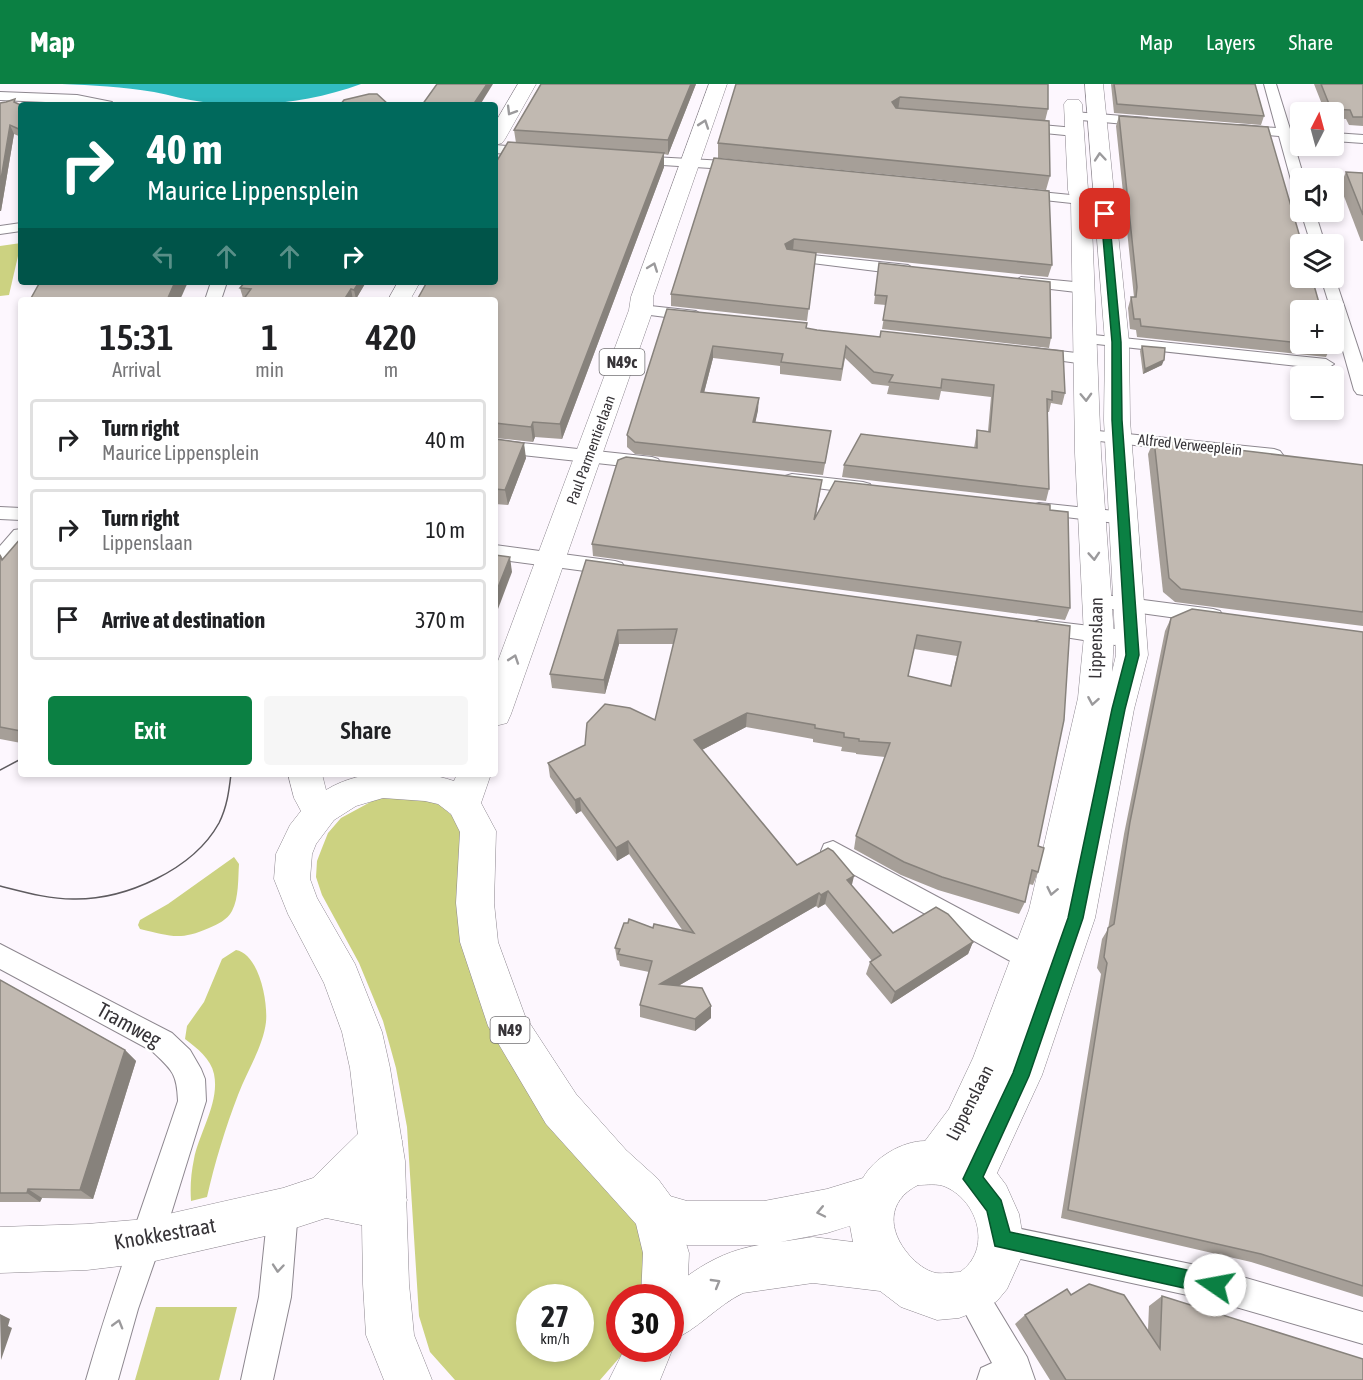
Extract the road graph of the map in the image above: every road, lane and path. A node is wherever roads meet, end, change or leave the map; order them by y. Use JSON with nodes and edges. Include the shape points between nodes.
{"nodes":[{"id":1,"x":527,"y":84,"type":"edge"},
{"id":2,"x":718,"y":84,"type":"edge"},
{"id":3,"x":1072,"y":84,"type":"edge"},
{"id":4,"x":1094,"y":84,"type":"edge"},
{"id":5,"x":1270,"y":84,"type":"edge"},
{"id":6,"x":0,"y":96,"type":"edge"},
{"id":7,"x":92,"y":102,"type":"edge"},
{"id":8,"x":1082,"y":122,"type":"junction"},
{"id":9,"x":1164,"y":124,"type":"edge"},
{"id":10,"x":1011,"y":127,"type":"edge"},
{"id":11,"x":1231,"y":129,"type":"edge"},
{"id":12,"x":1283,"y":132,"type":"junction"},
{"id":13,"x":1290,"y":133,"type":"edge"},
{"id":14,"x":498,"y":134,"type":"edge"},
{"id":15,"x":1344,"y":137,"type":"edge"},
{"id":16,"x":1363,"y":139,"type":"edge"},
{"id":17,"x":498,"y":149,"type":"edge"},
{"id":18,"x":543,"y":153,"type":"edge"},
{"id":19,"x":626,"y":159,"type":"edge"},
{"id":20,"x":690,"y":164,"type":"junction"},
{"id":21,"x":751,"y":167,"type":"edge"},
{"id":22,"x":1294,"y":168,"type":"edge"},
{"id":23,"x":1008,"y":193,"type":"edge"},
{"id":24,"x":1081,"y":200,"type":"junction"},
{"id":25,"x":18,"y":227,"type":"edge"},
{"id":26,"x":0,"y":230,"type":"edge"},
{"id":27,"x":793,"y":257,"type":"edge"},
{"id":28,"x":922,"y":271,"type":"edge"},
{"id":29,"x":1004,"y":280,"type":"edge"},
{"id":30,"x":1085,"y":288,"type":"junction"},
{"id":31,"x":1332,"y":288,"type":"edge"},
{"id":32,"x":641,"y":310,"type":"junction"},
{"id":33,"x":710,"y":318,"type":"edge"},
{"id":34,"x":1116,"y":342,"type":"junction"},
{"id":35,"x":1084,"y":349,"type":"junction"},
{"id":36,"x":1015,"y":351,"type":"edge"},
{"id":37,"x":1326,"y":364,"type":"dead end"},
{"id":38,"x":1359,"y":367,"type":"edge"},
{"id":39,"x":1363,"y":390,"type":"edge"},
{"id":40,"x":1088,"y":435,"type":"junction"},
{"id":41,"x":1119,"y":437,"type":"junction"},
{"id":42,"x":498,"y":446,"type":"edge"},
{"id":43,"x":590,"y":456,"type":"junction"},
{"id":44,"x":1296,"y":457,"type":"edge"},
{"id":45,"x":664,"y":464,"type":"edge"},
{"id":46,"x":771,"y":477,"type":"edge"},
{"id":47,"x":878,"y":490,"type":"edge"},
{"id":48,"x":1020,"y":507,"type":"edge"},
{"id":49,"x":0,"y":513,"type":"edge"},
{"id":50,"x":18,"y":514,"type":"edge"},
{"id":51,"x":1092,"y":516,"type":"junction"},
{"id":52,"x":1124,"y":518,"type":"junction"},
{"id":53,"x":18,"y":538,"type":"edge"},
{"id":54,"x":498,"y":552,"type":"edge"},
{"id":55,"x":0,"y":559,"type":"edge"},
{"id":56,"x":549,"y":559,"type":"junction"},
{"id":57,"x":637,"y":571,"type":"edge"},
{"id":58,"x":1228,"y":618,"type":"edge"},
{"id":59,"x":1115,"y":620,"type":"junction"},
{"id":60,"x":1024,"y":625,"type":"edge"},
{"id":61,"x":498,"y":705,"type":"edge"},
{"id":62,"x":305,"y":777,"type":"edge"},
{"id":63,"x":469,"y":789,"type":"edge"},
{"id":64,"x":322,"y":810,"type":"junction"},
{"id":65,"x":832,"y":851,"type":"edge"},
{"id":66,"x":0,"y":956,"type":"edge"},
{"id":67,"x":1042,"y":966,"type":"junction"},
{"id":68,"x":381,"y":1141,"type":"junction"},
{"id":69,"x":954,"y":1171,"type":"junction"},
{"id":70,"x":877,"y":1195,"type":"junction"},
{"id":71,"x":326,"y":1196,"type":"junction"},
{"id":72,"x":385,"y":1200,"type":"junction"},
{"id":73,"x":283,"y":1210,"type":"junction"},
{"id":74,"x":656,"y":1214,"type":"junction"},
{"id":75,"x":1002,"y":1240,"type":"junction"},
{"id":76,"x":146,"y":1241,"type":"junction"},
{"id":77,"x":0,"y":1250,"type":"edge"},
{"id":78,"x":890,"y":1269,"type":"junction"},
{"id":79,"x":665,"y":1284,"type":"edge"},
{"id":80,"x":970,"y":1292,"type":"junction"},
{"id":81,"x":684,"y":1307,"type":"edge"},
{"id":82,"x":1363,"y":1328,"type":"edge"},
{"id":83,"x":644,"y":1362,"type":"edge"},
{"id":84,"x":1009,"y":1376,"type":"edge"},
{"id":85,"x":102,"y":1380,"type":"edge"},
{"id":86,"x":257,"y":1380,"type":"edge"},
{"id":87,"x":408,"y":1380,"type":"edge"},
{"id":88,"x":633,"y":1380,"type":"edge"}],
"edges":[{"from":1,"to":14,"type":"main road","one_way":true},
{"from":20,"to":2,"type":"main road","name":"Paul Parmentierlaan","number":"N49c","one_way":true},
{"from":3,"to":8,"type":"main road","name":"Lippenslaan"},
{"from":4,"to":8,"type":"main road","name":"Lippenslaan"},
{"from":5,"to":12,"type":"street"},
{"from":6,"to":7,"type":"street"},
{"from":8,"to":9,"type":"street"},
{"from":8,"to":10,"type":"street"},
{"from":8,"to":24,"type":"main road","name":"Lippenslaan","via":[[1078,190]]},
{"from":34,"to":8,"type":"main road","name":"Lippenslaan","one_way":true},
{"from":11,"to":12,"type":"street"},
{"from":12,"to":13,"type":"street"},
{"from":12,"to":22,"type":"street"},
{"from":15,"to":16,"type":"street"},
{"from":17,"to":18,"type":"street"},
{"from":19,"to":20,"type":"street"},
{"from":20,"to":21,"type":"street"},
{"from":32,"to":20,"type":"main road","name":"Paul Parmentierlaan","number":"N49c","one_way":true,"via":[[642,297]]},
{"from":23,"to":24,"type":"street"},
{"from":24,"to":30,"type":"main road","name":"Lippenslaan"},
{"from":25,"to":26,"type":"street"},
{"from":27,"to":28,"type":"street"},
{"from":29,"to":30,"type":"street"},
{"from":30,"to":35,"type":"main road","name":"Lippenslaan"},
{"from":31,"to":38,"type":"street"},
{"from":32,"to":33,"type":"street"},
{"from":32,"to":43,"type":"main road","name":"Paul Parmentierlaan","number":"N49c"},
{"from":34,"to":35,"type":"street"},
{"from":34,"to":37,"type":"street"},
{"from":34,"to":41,"type":"main road","name":"Lippenslaan"},
{"from":35,"to":36,"type":"street"},
{"from":35,"to":40,"type":"main road","name":"Lippenslaan","one_way":true},
{"from":38,"to":39,"type":"street"},
{"from":40,"to":41,"type":"street","name":"Alfred Verweeplein"},
{"from":40,"to":51,"type":"main road","name":"Lippenslaan"},
{"from":41,"to":44,"type":"street","name":"Alfred Verweeplein"},
{"from":41,"to":52,"type":"main road","name":"Lippenslaan"},
{"from":42,"to":43,"type":"street"},
{"from":43,"to":45,"type":"street"},
{"from":43,"to":56,"type":"main road","name":"Paul Parmentierlaan","number":"N49c"},
{"from":46,"to":47,"type":"street"},
{"from":48,"to":51,"type":"street"},
{"from":49,"to":50,"type":"street"},
{"from":51,"to":52,"type":"street"},
{"from":51,"to":59,"type":"main road","name":"Lippenslaan","one_way":true},
{"from":52,"to":59,"type":"main road","name":"Lippenslaan"},
{"from":53,"to":55,"type":"street"},
{"from":54,"to":56,"type":"street"},
{"from":56,"to":57,"type":"street"},
{"from":61,"to":56,"type":"main road","name":"Paul Parmentierlaan","number":"N49c","one_way":true},
{"from":58,"to":59,"type":"street"},
{"from":59,"to":60,"type":"street"},
{"from":59,"to":67,"type":"main road","name":"Lippenslaan","via":[[1132,655],[1076,918]]},
{"from":62,"to":64,"type":"main road","via":[[311,798]]},
{"from":63,"to":64,"type":"main road","number":"N49","via":[[448,793],[383,783],[344,796]]},
{"from":63,"to":74,"type":"main road","number":"N49","via":[[478,831],[475,903],[479,942],[508,1026],[561,1109]]},
{"from":64,"to":68,"type":"main road","number":"N49","via":[[298,844],[292,879],[341,977],[362,1032]]},
{"from":65,"to":67,"type":"street"},
{"from":66,"to":76,"type":"street","name":"Tramweg","via":[[162,1042],[180,1059],[191,1079],[192,1101]]},
{"from":67,"to":69,"type":"main road","name":"Lippenslaan","via":[[1004,1031],[959,1133]]},
{"from":68,"to":71,"type":"main road","name":"Knokkestraat"},
{"from":68,"to":72,"type":"main road","number":"N49"},
{"from":69,"to":70,"type":"main road","via":[[917,1163],[899,1170]]},
{"from":69,"to":75,"type":"main road","via":[[985,1191],[1000,1223]]},
{"from":70,"to":74,"type":"main road","one_way":true,"via":[[827,1211],[764,1223],[687,1223]]},
{"from":70,"to":78,"type":"main road","via":[[871,1220],[876,1246]]},
{"from":71,"to":72,"type":"main road","name":"Knokkestraat","via":[[361,1203]]},
{"from":71,"to":73,"type":"main road","name":"Knokkestraat"},
{"from":72,"to":87,"type":"main road","number":"N49","via":[[390,1335]]},
{"from":73,"to":76,"type":"main road","name":"Knokkestraat"},
{"from":73,"to":86,"type":"street","one_way":true,"via":[[275,1297]]},
{"from":74,"to":79,"type":"main road","number":"N49","via":[[666,1253]]},
{"from":75,"to":80,"type":"main road","via":[[998,1262],[987,1280]]},
{"from":75,"to":82,"type":"street","via":[[1215,1285]]},
{"from":76,"to":77,"type":"main road","name":"Knokkestraat"},
{"from":85,"to":76,"type":"street","name":"Tramweg","one_way":true},
{"from":78,"to":80,"type":"main road","via":[[903,1283],[925,1294],[948,1298]]},
{"from":81,"to":78,"type":"main road","one_way":true,"via":[[716,1282],[740,1271],[813,1260]]},
{"from":80,"to":84,"type":"street"},
{"from":83,"to":88,"type":"main road"}]}
